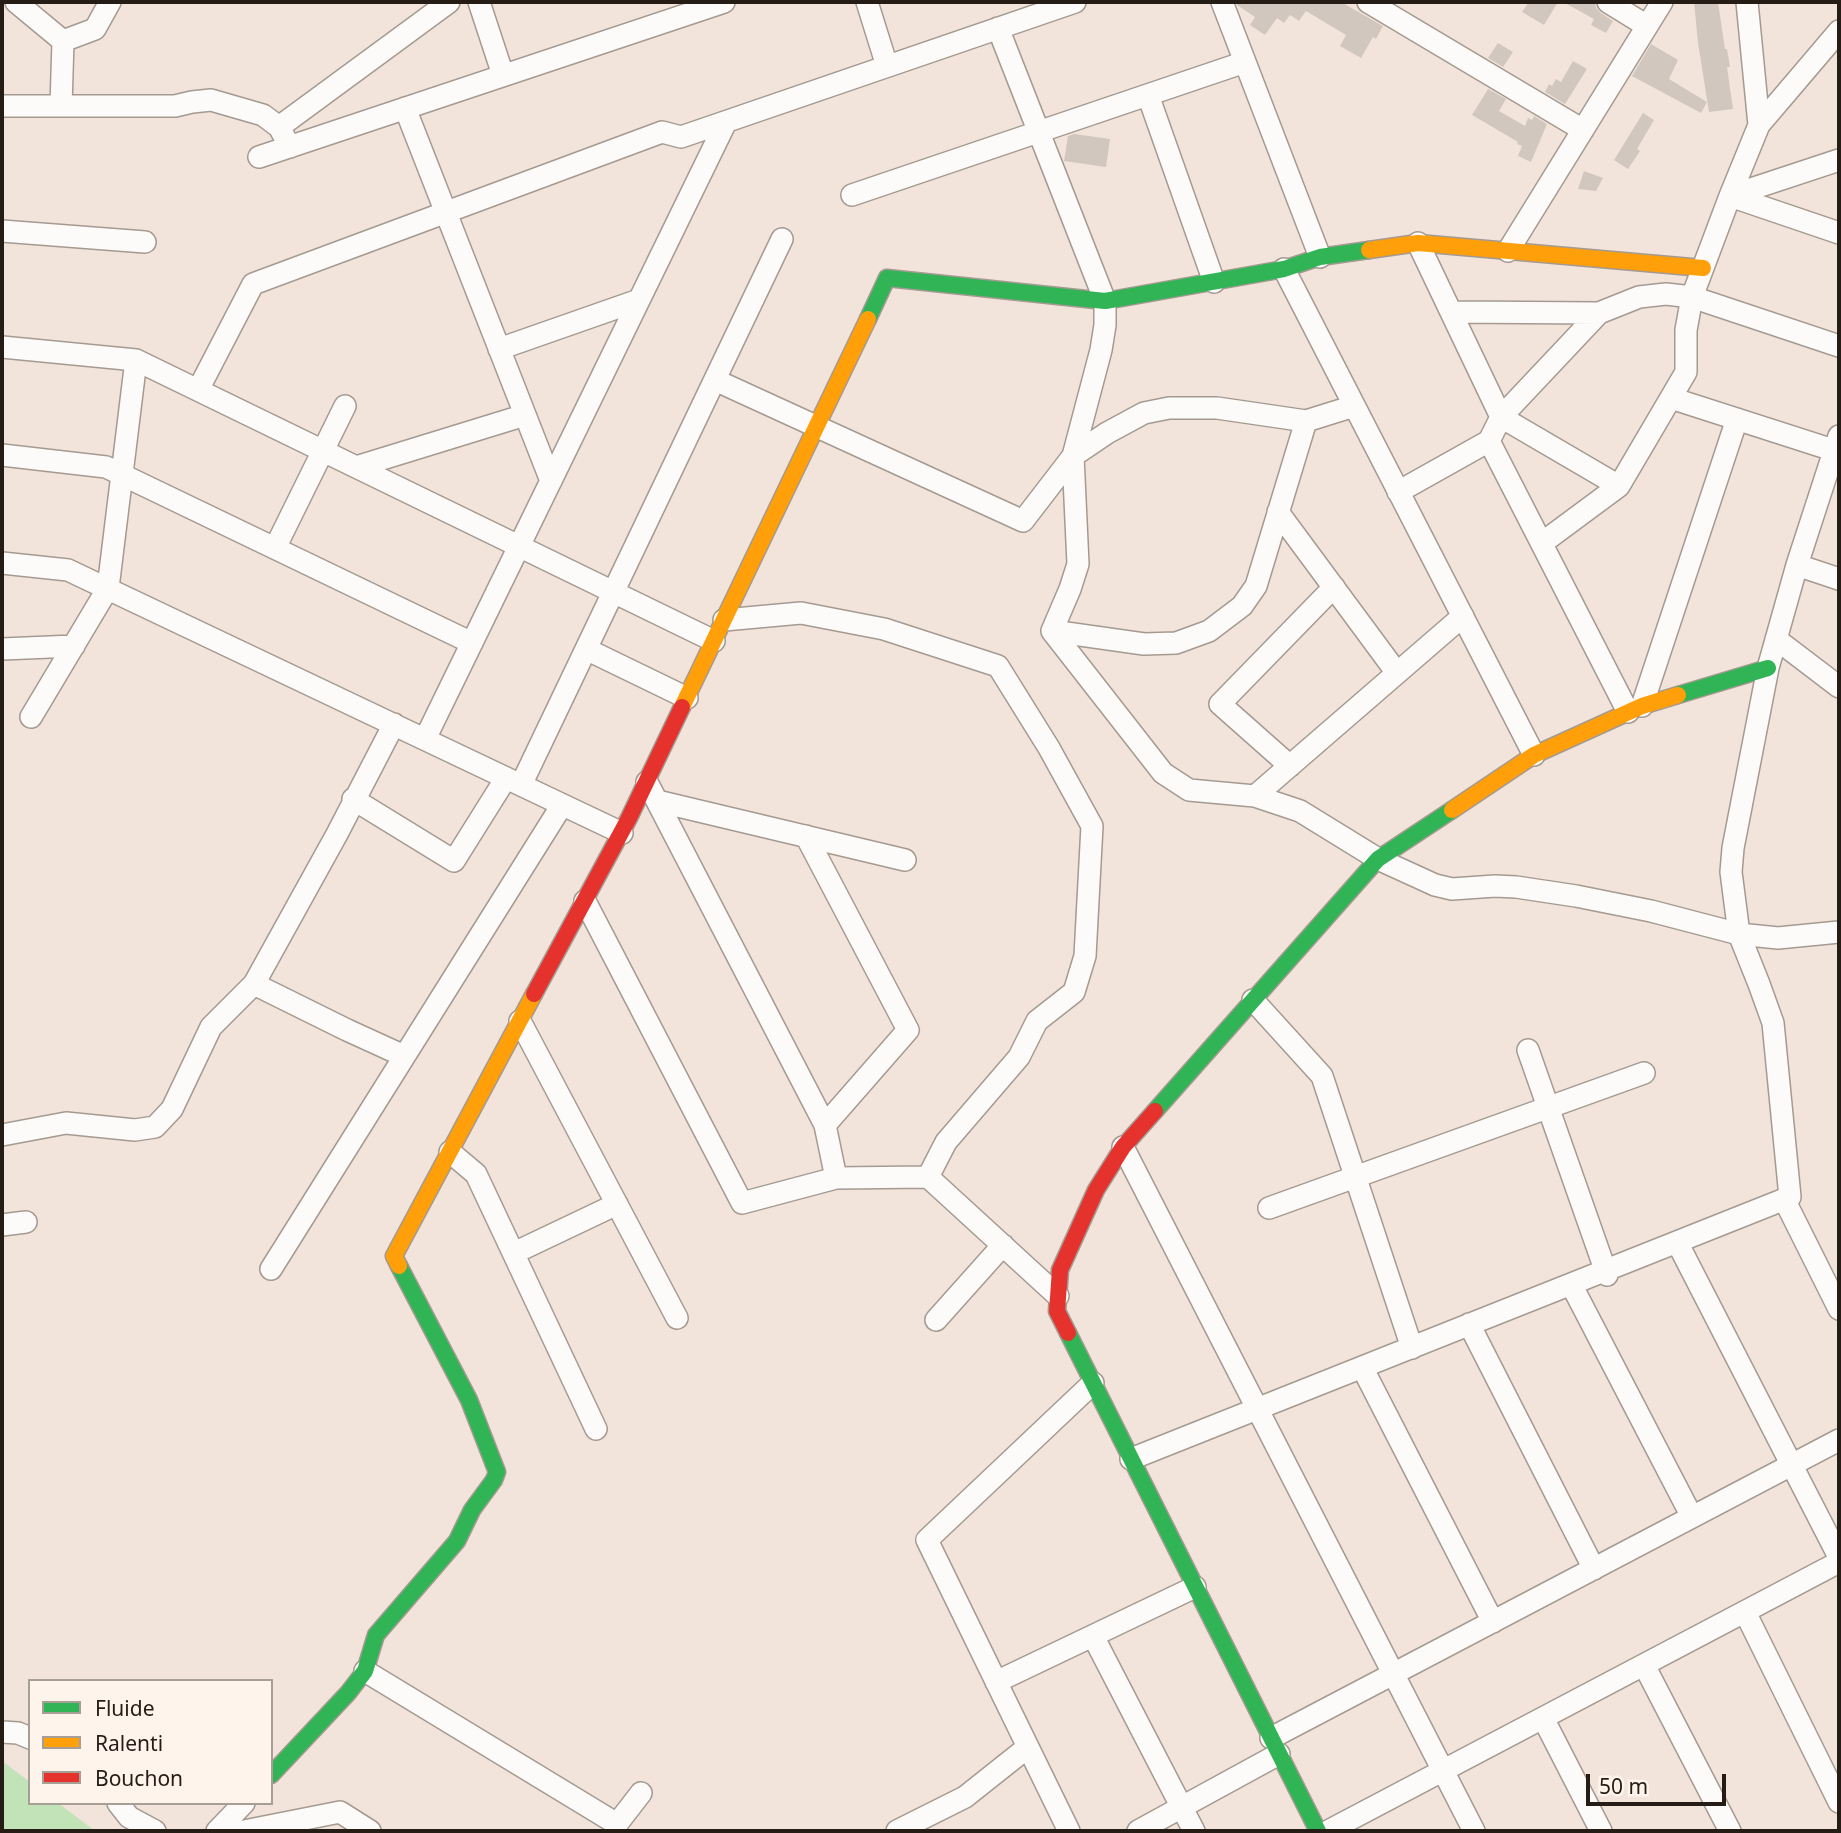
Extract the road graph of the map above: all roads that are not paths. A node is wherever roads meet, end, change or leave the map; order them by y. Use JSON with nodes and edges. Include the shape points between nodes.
{"nodes":[{"id":1,"x":16,"y":2,"type":"edge"},
{"id":2,"x":110,"y":2,"type":"edge"},
{"id":3,"x":449,"y":2,"type":"edge"},
{"id":4,"x":479,"y":2,"type":"edge"},
{"id":5,"x":724,"y":2,"type":"edge"},
{"id":6,"x":867,"y":2,"type":"edge"},
{"id":7,"x":1075,"y":2,"type":"edge"},
{"id":8,"x":1222,"y":2,"type":"edge"},
{"id":9,"x":1368,"y":2,"type":"edge"},
{"id":10,"x":1608,"y":2,"type":"edge"},
{"id":11,"x":1662,"y":2,"type":"edge"},
{"id":12,"x":1747,"y":2,"type":"edge"},
{"id":13,"x":1647,"y":26,"type":"junction"},
{"id":14,"x":998,"y":28,"type":"junction"},
{"id":15,"x":1839,"y":31,"type":"edge"},
{"id":16,"x":63,"y":41,"type":"junction"},
{"id":17,"x":1245,"y":62,"type":"junction"},
{"id":18,"x":887,"y":66,"type":"junction"},
{"id":19,"x":503,"y":75,"type":"junction"},
{"id":20,"x":1148,"y":95,"type":"junction"},
{"id":21,"x":2,"y":106,"type":"edge"},
{"id":22,"x":61,"y":106,"type":"junction"},
{"id":23,"x":405,"y":108,"type":"junction"},
{"id":24,"x":726,"y":122,"type":"junction"},
{"id":25,"x":1759,"y":125,"type":"junction"},
{"id":26,"x":279,"y":127,"type":"junction"},
{"id":27,"x":1583,"y":130,"type":"junction"},
{"id":28,"x":1039,"y":132,"type":"junction"},
{"id":29,"x":290,"y":147,"type":"junction"},
{"id":30,"x":258,"y":157,"type":"dead end"},
{"id":31,"x":1839,"y":160,"type":"edge"},
{"id":32,"x":852,"y":195,"type":"dead end"},
{"id":33,"x":1730,"y":196,"type":"junction"},
{"id":34,"x":446,"y":212,"type":"junction"},
{"id":35,"x":2,"y":231,"type":"edge"},
{"id":36,"x":1839,"y":233,"type":"edge"},
{"id":37,"x":782,"y":239,"type":"dead end"},
{"id":38,"x":145,"y":243,"type":"dead end"},
{"id":39,"x":1418,"y":243,"type":"junction"},
{"id":40,"x":1508,"y":251,"type":"junction"},
{"id":41,"x":1320,"y":257,"type":"junction"},
{"id":42,"x":1703,"y":268,"type":"junction"},
{"id":43,"x":1284,"y":269,"type":"junction"},
{"id":44,"x":1214,"y":282,"type":"junction"},
{"id":45,"x":1692,"y":298,"type":"junction"},
{"id":46,"x":639,"y":300,"type":"junction"},
{"id":47,"x":1105,"y":301,"type":"junction"},
{"id":48,"x":1451,"y":312,"type":"junction"},
{"id":49,"x":1600,"y":313,"type":"junction"},
{"id":50,"x":1839,"y":346,"type":"edge"},
{"id":51,"x":2,"y":347,"type":"edge"},
{"id":52,"x":499,"y":349,"type":"junction"},
{"id":53,"x":136,"y":360,"type":"junction"},
{"id":54,"x":715,"y":380,"type":"junction"},
{"id":55,"x":198,"y":390,"type":"junction"},
{"id":56,"x":1671,"y":398,"type":"junction"},
{"id":57,"x":345,"y":406,"type":"dead end"},
{"id":58,"x":1354,"y":406,"type":"junction"},
{"id":59,"x":525,"y":415,"type":"junction"},
{"id":60,"x":1501,"y":417,"type":"junction"},
{"id":61,"x":1737,"y":419,"type":"junction"},
{"id":62,"x":1306,"y":421,"type":"junction"},
{"id":63,"x":816,"y":426,"type":"junction"},
{"id":64,"x":1489,"y":440,"type":"junction"},
{"id":65,"x":1838,"y":446,"type":"edge"},
{"id":66,"x":323,"y":451,"type":"junction"},
{"id":67,"x":2,"y":454,"type":"edge"},
{"id":68,"x":1073,"y":456,"type":"junction"},
{"id":69,"x":356,"y":467,"type":"junction"},
{"id":70,"x":122,"y":474,"type":"junction"},
{"id":71,"x":551,"y":481,"type":"junction"},
{"id":72,"x":1619,"y":486,"type":"junction"},
{"id":73,"x":1398,"y":492,"type":"junction"},
{"id":74,"x":1278,"y":512,"type":"junction"},
{"id":75,"x":1542,"y":544,"type":"junction"},
{"id":76,"x":519,"y":546,"type":"junction"},
{"id":77,"x":275,"y":548,"type":"junction"},
{"id":78,"x":2,"y":563,"type":"edge"},
{"id":79,"x":1797,"y":565,"type":"junction"},
{"id":80,"x":1839,"y":579,"type":"edge"},
{"id":81,"x":1334,"y":587,"type":"junction"},
{"id":82,"x":108,"y":588,"type":"junction"},
{"id":83,"x":613,"y":592,"type":"junction"},
{"id":84,"x":1462,"y":616,"type":"junction"},
{"id":85,"x":724,"y":620,"type":"junction"},
{"id":86,"x":1052,"y":631,"type":"junction"},
{"id":87,"x":1776,"y":639,"type":"junction"},
{"id":88,"x":714,"y":641,"type":"junction"},
{"id":89,"x":472,"y":643,"type":"junction"},
{"id":90,"x":74,"y":646,"type":"junction"},
{"id":91,"x":2,"y":649,"type":"edge"},
{"id":92,"x":586,"y":649,"type":"junction"},
{"id":93,"x":1768,"y":668,"type":"junction"},
{"id":94,"x":1396,"y":673,"type":"junction"},
{"id":95,"x":1839,"y":687,"type":"edge"},
{"id":96,"x":687,"y":698,"type":"junction"},
{"id":97,"x":1635,"y":709,"type":"junction"},
{"id":98,"x":31,"y":718,"type":"dead end"},
{"id":99,"x":394,"y":724,"type":"junction"},
{"id":100,"x":425,"y":739,"type":"junction"},
{"id":101,"x":1534,"y":755,"type":"junction"},
{"id":102,"x":1290,"y":766,"type":"junction"},
{"id":103,"x":513,"y":781,"type":"junction"},
{"id":104,"x":647,"y":782,"type":"junction"},
{"id":105,"x":1255,"y":796,"type":"junction"},
{"id":106,"x":353,"y":799,"type":"junction"},
{"id":107,"x":657,"y":801,"type":"junction"},
{"id":108,"x":562,"y":804,"type":"junction"},
{"id":109,"x":622,"y":833,"type":"junction"},
{"id":110,"x":806,"y":836,"type":"junction"},
{"id":111,"x":1378,"y":859,"type":"junction"},
{"id":112,"x":905,"y":860,"type":"dead end"},
{"id":113,"x":585,"y":901,"type":"junction"},
{"id":114,"x":1839,"y":932,"type":"edge"},
{"id":115,"x":1739,"y":934,"type":"junction"},
{"id":116,"x":254,"y":984,"type":"junction"},
{"id":117,"x":1253,"y":1000,"type":"junction"},
{"id":118,"x":520,"y":1021,"type":"junction"},
{"id":119,"x":1528,"y":1050,"type":"dead end"},
{"id":120,"x":404,"y":1056,"type":"junction"},
{"id":121,"x":1644,"y":1073,"type":"dead end"},
{"id":122,"x":1549,"y":1108,"type":"junction"},
{"id":123,"x":825,"y":1125,"type":"junction"},
{"id":124,"x":2,"y":1135,"type":"edge"},
{"id":125,"x":1123,"y":1147,"type":"junction"},
{"id":126,"x":450,"y":1152,"type":"junction"},
{"id":127,"x":929,"y":1177,"type":"junction"},
{"id":128,"x":1356,"y":1177,"type":"junction"},
{"id":129,"x":836,"y":1178,"type":"junction"},
{"id":130,"x":1784,"y":1199,"type":"junction"},
{"id":131,"x":617,"y":1204,"type":"junction"},
{"id":132,"x":1269,"y":1208,"type":"dead end"},
{"id":133,"x":26,"y":1222,"type":"dead end"},
{"id":134,"x":2,"y":1225,"type":"edge"},
{"id":135,"x":1677,"y":1242,"type":"junction"},
{"id":136,"x":1003,"y":1245,"type":"junction"},
{"id":137,"x":513,"y":1253,"type":"junction"},
{"id":138,"x":271,"y":1269,"type":"dead end"},
{"id":139,"x":1606,"y":1273,"type":"junction"},
{"id":140,"x":1571,"y":1284,"type":"junction"},
{"id":141,"x":1058,"y":1296,"type":"junction"},
{"id":142,"x":1839,"y":1309,"type":"edge"},
{"id":143,"x":677,"y":1318,"type":"dead end"},
{"id":144,"x":936,"y":1320,"type":"dead end"},
{"id":145,"x":1469,"y":1324,"type":"junction"},
{"id":146,"x":1412,"y":1348,"type":"junction"},
{"id":147,"x":1362,"y":1367,"type":"junction"},
{"id":148,"x":1093,"y":1383,"type":"junction"},
{"id":149,"x":1258,"y":1409,"type":"junction"},
{"id":150,"x":596,"y":1429,"type":"dead end"},
{"id":151,"x":1839,"y":1440,"type":"edge"},
{"id":152,"x":1131,"y":1459,"type":"junction"},
{"id":153,"x":1792,"y":1465,"type":"junction"},
{"id":154,"x":1692,"y":1517,"type":"junction"},
{"id":155,"x":1839,"y":1557,"type":"edge"},
{"id":156,"x":1839,"y":1562,"type":"edge"},
{"id":157,"x":1594,"y":1569,"type":"junction"},
{"id":158,"x":1195,"y":1587,"type":"junction"},
{"id":159,"x":1745,"y":1612,"type":"junction"},
{"id":160,"x":1493,"y":1622,"type":"junction"},
{"id":161,"x":1093,"y":1636,"type":"junction"},
{"id":162,"x":1644,"y":1665,"type":"junction"},
{"id":163,"x":365,"y":1671,"type":"junction"},
{"id":164,"x":1394,"y":1674,"type":"junction"},
{"id":165,"x":996,"y":1682,"type":"junction"},
{"id":166,"x":1543,"y":1718,"type":"junction"},
{"id":167,"x":2,"y":1732,"type":"edge"},
{"id":168,"x":28,"y":1737,"type":"edge"},
{"id":169,"x":1275,"y":1746,"type":"junction"},
{"id":170,"x":1028,"y":1747,"type":"junction"},
{"id":171,"x":1443,"y":1770,"type":"junction"},
{"id":172,"x":273,"y":1773,"type":"edge"},
{"id":173,"x":640,"y":1793,"type":"dead end"},
{"id":174,"x":1839,"y":1802,"type":"edge"},
{"id":175,"x":120,"y":1805,"type":"edge"},
{"id":176,"x":242,"y":1805,"type":"edge"},
{"id":177,"x":1182,"y":1807,"type":"junction"},
{"id":178,"x":924,"y":1826,"type":"edge"},
{"id":179,"x":155,"y":1831,"type":"edge"},
{"id":180,"x":217,"y":1831,"type":"edge"},
{"id":181,"x":244,"y":1831,"type":"edge"},
{"id":182,"x":370,"y":1831,"type":"edge"},
{"id":183,"x":897,"y":1831,"type":"edge"},
{"id":184,"x":1069,"y":1831,"type":"edge"},
{"id":185,"x":1138,"y":1831,"type":"edge"},
{"id":186,"x":1194,"y":1831,"type":"edge"},
{"id":187,"x":1318,"y":1831,"type":"edge"},
{"id":188,"x":1328,"y":1831,"type":"edge"},
{"id":189,"x":1475,"y":1831,"type":"edge"},
{"id":190,"x":1601,"y":1831,"type":"edge"},
{"id":191,"x":1730,"y":1831,"type":"edge"}],
"edges":[{"from":1,"to":16,"type":"street"},
{"from":2,"to":16,"type":"street","via":[[95,29]]},
{"from":3,"to":26,"type":"street"},
{"from":4,"to":19,"type":"street"},
{"from":5,"to":19,"type":"street"},
{"from":6,"to":18,"type":"street"},
{"from":7,"to":14,"type":"street"},
{"from":8,"to":17,"type":"street"},
{"from":9,"to":27,"type":"street"},
{"from":10,"to":13,"type":"street"},
{"from":11,"to":13,"type":"street"},
{"from":12,"to":25,"type":"street"},
{"from":13,"to":27,"type":"street"},
{"from":14,"to":18,"type":"street"},
{"from":14,"to":28,"type":"street"},
{"from":15,"to":25,"type":"street"},
{"from":16,"to":22,"type":"street"},
{"from":17,"to":20,"type":"street"},
{"from":17,"to":41,"type":"street"},
{"from":18,"to":24,"type":"street"},
{"from":19,"to":23,"type":"street"},
{"from":20,"to":28,"type":"street"},
{"from":20,"to":44,"type":"street"},
{"from":21,"to":22,"type":"street"},
{"from":22,"to":26,"type":"street","via":[[175,106],[211,100],[263,116]]},
{"from":23,"to":29,"type":"street"},
{"from":23,"to":34,"type":"street"},
{"from":24,"to":34,"type":"street","via":[[681,137],[662,132]]},
{"from":24,"to":46,"type":"street"},
{"from":25,"to":33,"type":"street"},
{"from":26,"to":29,"type":"street"},
{"from":27,"to":40,"type":"street"},
{"from":28,"to":32,"type":"street"},
{"from":28,"to":47,"type":"street"},
{"from":29,"to":30,"type":"street"},
{"from":31,"to":33,"type":"street"},
{"from":33,"to":36,"type":"street"},
{"from":33,"to":42,"type":"street"},
{"from":34,"to":52,"type":"street"},
{"from":34,"to":55,"type":"street","via":[[253,284]]},
{"from":35,"to":38,"type":"street"},
{"from":37,"to":54,"type":"street"},
{"from":39,"to":40,"type":"street"},
{"from":39,"to":41,"type":"street"},
{"from":39,"to":48,"type":"street"},
{"from":40,"to":42,"type":"street"},
{"from":41,"to":43,"type":"street"},
{"from":42,"to":45,"type":"street"},
{"from":43,"to":44,"type":"street"},
{"from":43,"to":58,"type":"street"},
{"from":44,"to":47,"type":"street"},
{"from":45,"to":49,"type":"street","via":[[1666,294],[1639,297]]},
{"from":45,"to":50,"type":"street"},
{"from":45,"to":56,"type":"street","via":[[1686,372]]},
{"from":46,"to":52,"type":"street"},
{"from":46,"to":71,"type":"street"},
{"from":47,"to":63,"type":"street","via":[[887,278]]},
{"from":47,"to":68,"type":"street","via":[[1101,350]]},
{"from":48,"to":49,"type":"street"},
{"from":48,"to":60,"type":"street"},
{"from":49,"to":60,"type":"street"},
{"from":51,"to":53,"type":"street"},
{"from":52,"to":59,"type":"street"},
{"from":53,"to":55,"type":"street"},
{"from":53,"to":70,"type":"street"},
{"from":54,"to":63,"type":"street"},
{"from":54,"to":83,"type":"street"},
{"from":55,"to":66,"type":"street"},
{"from":56,"to":61,"type":"street"},
{"from":56,"to":72,"type":"street"},
{"from":57,"to":66,"type":"street"},
{"from":58,"to":62,"type":"street"},
{"from":58,"to":73,"type":"street"},
{"from":59,"to":69,"type":"street"},
{"from":59,"to":71,"type":"street"},
{"from":60,"to":64,"type":"street"},
{"from":60,"to":72,"type":"street"},
{"from":61,"to":65,"type":"street"},
{"from":61,"to":97,"type":"street"},
{"from":62,"to":68,"type":"street","via":[[1217,408],[1169,408],[1144,413]]},
{"from":62,"to":74,"type":"street"},
{"from":63,"to":68,"type":"street","via":[[1023,521]]},
{"from":63,"to":85,"type":"street"},
{"from":64,"to":73,"type":"street"},
{"from":64,"to":75,"type":"street"},
{"from":65,"to":79,"type":"street"},
{"from":66,"to":69,"type":"street"},
{"from":66,"to":77,"type":"street"},
{"from":67,"to":70,"type":"street","via":[[106,467]]},
{"from":68,"to":86,"type":"street","via":[[1077,564]]},
{"from":69,"to":76,"type":"street"},
{"from":70,"to":77,"type":"street"},
{"from":70,"to":82,"type":"street"},
{"from":71,"to":76,"type":"street"},
{"from":72,"to":75,"type":"street"},
{"from":73,"to":84,"type":"street"},
{"from":74,"to":81,"type":"street"},
{"from":74,"to":86,"type":"street","via":[[1256,586],[1242,606],[1209,631],[1176,643],[1144,644]]},
{"from":75,"to":97,"type":"street"},
{"from":76,"to":83,"type":"street"},
{"from":76,"to":89,"type":"street"},
{"from":77,"to":89,"type":"street"},
{"from":78,"to":82,"type":"street","via":[[68,569]]},
{"from":79,"to":80,"type":"street"},
{"from":79,"to":87,"type":"street"},
{"from":81,"to":94,"type":"street"},
{"from":81,"to":102,"type":"street","via":[[1220,704]]},
{"from":82,"to":90,"type":"street"},
{"from":82,"to":99,"type":"street"},
{"from":83,"to":88,"type":"street"},
{"from":83,"to":92,"type":"street"},
{"from":84,"to":94,"type":"street"},
{"from":84,"to":101,"type":"street"},
{"from":85,"to":88,"type":"street"},
{"from":85,"to":127,"type":"street","via":[[801,612],[884,629],[998,666],[1092,826],[1085,957],[1074,992],[1037,1021],[1019,1056],[946,1142]]},
{"from":86,"to":105,"type":"street","via":[[1163,773],[1189,790]]},
{"from":87,"to":93,"type":"street"},
{"from":87,"to":95,"type":"street"},
{"from":88,"to":96,"type":"street"},
{"from":89,"to":100,"type":"street"},
{"from":90,"to":91,"type":"street"},
{"from":90,"to":98,"type":"street"},
{"from":92,"to":96,"type":"street"},
{"from":92,"to":103,"type":"street"},
{"from":93,"to":97,"type":"street"},
{"from":93,"to":115,"type":"street","via":[[1733,848],[1731,872]]},
{"from":94,"to":102,"type":"street"},
{"from":96,"to":104,"type":"street"},
{"from":97,"to":101,"type":"street"},
{"from":99,"to":100,"type":"street"},
{"from":99,"to":106,"type":"street"},
{"from":100,"to":103,"type":"street"},
{"from":101,"to":111,"type":"street"},
{"from":102,"to":105,"type":"street"},
{"from":103,"to":106,"type":"street","via":[[454,861]]},
{"from":103,"to":108,"type":"street"},
{"from":104,"to":107,"type":"street"},
{"from":104,"to":109,"type":"street"},
{"from":105,"to":111,"type":"street","via":[[1300,811]]},
{"from":106,"to":116,"type":"street"},
{"from":107,"to":110,"type":"street"},
{"from":107,"to":123,"type":"street"},
{"from":108,"to":109,"type":"street"},
{"from":108,"to":120,"type":"street"},
{"from":109,"to":113,"type":"street"},
{"from":110,"to":112,"type":"street"},
{"from":110,"to":123,"type":"street","via":[[908,1030]]},
{"from":111,"to":115,"type":"street","via":[[1452,889],[1517,887],[1576,895]]},
{"from":111,"to":117,"type":"street"},
{"from":113,"to":118,"type":"street"},
{"from":113,"to":129,"type":"street","via":[[742,1203]]},
{"from":114,"to":115,"type":"street","via":[[1778,938]]},
{"from":115,"to":130,"type":"street","via":[[1773,1023],[1790,1197]]},
{"from":116,"to":120,"type":"street"},
{"from":116,"to":124,"type":"street","via":[[211,1027],[172,1109],[155,1127],[135,1130],[66,1124]]},
{"from":117,"to":125,"type":"street"},
{"from":117,"to":128,"type":"street","via":[[1322,1076]]},
{"from":118,"to":126,"type":"street"},
{"from":118,"to":131,"type":"street"},
{"from":119,"to":122,"type":"street"},
{"from":120,"to":138,"type":"street"},
{"from":121,"to":122,"type":"street"},
{"from":122,"to":128,"type":"street"},
{"from":122,"to":139,"type":"street"},
{"from":123,"to":129,"type":"street"},
{"from":125,"to":141,"type":"street","via":[[1096,1191],[1060,1270]]},
{"from":125,"to":149,"type":"street"},
{"from":126,"to":137,"type":"street","via":[[476,1174]]},
{"from":126,"to":163,"type":"street","via":[[394,1256],[469,1399],[497,1472],[457,1541],[376,1635]]},
{"from":127,"to":129,"type":"street"},
{"from":127,"to":136,"type":"street"},
{"from":128,"to":132,"type":"street"},
{"from":128,"to":146,"type":"street"},
{"from":130,"to":135,"type":"street"},
{"from":130,"to":142,"type":"street"},
{"from":131,"to":137,"type":"street"},
{"from":131,"to":143,"type":"street"},
{"from":133,"to":134,"type":"street"},
{"from":135,"to":139,"type":"street"},
{"from":135,"to":153,"type":"street"},
{"from":136,"to":141,"type":"street"},
{"from":136,"to":144,"type":"street"},
{"from":137,"to":150,"type":"street"},
{"from":139,"to":140,"type":"street"},
{"from":140,"to":145,"type":"street"},
{"from":140,"to":154,"type":"street"},
{"from":141,"to":148,"type":"street","via":[[1056,1311]]},
{"from":145,"to":146,"type":"street"},
{"from":145,"to":157,"type":"street"},
{"from":146,"to":147,"type":"street"},
{"from":147,"to":149,"type":"street"},
{"from":147,"to":160,"type":"street"},
{"from":148,"to":152,"type":"street"},
{"from":148,"to":165,"type":"street","via":[[927,1540]]},
{"from":149,"to":152,"type":"street"},
{"from":149,"to":164,"type":"street"},
{"from":151,"to":153,"type":"street"},
{"from":152,"to":158,"type":"street"},
{"from":153,"to":154,"type":"street"},
{"from":153,"to":155,"type":"street"},
{"from":154,"to":157,"type":"street"},
{"from":156,"to":159,"type":"street"},
{"from":157,"to":160,"type":"street"},
{"from":158,"to":161,"type":"street"},
{"from":158,"to":169,"type":"street"},
{"from":159,"to":162,"type":"street"},
{"from":159,"to":174,"type":"street"},
{"from":160,"to":164,"type":"street"},
{"from":161,"to":165,"type":"street"},
{"from":161,"to":177,"type":"street"},
{"from":162,"to":166,"type":"street"},
{"from":162,"to":191,"type":"street"},
{"from":163,"to":172,"type":"street"},
{"from":163,"to":173,"type":"street","via":[[617,1824]]},
{"from":164,"to":169,"type":"street"},
{"from":164,"to":171,"type":"street"},
{"from":165,"to":170,"type":"street"},
{"from":166,"to":171,"type":"street"},
{"from":166,"to":190,"type":"street"},
{"from":167,"to":168,"type":"street"},
{"from":169,"to":177,"type":"street"},
{"from":169,"to":187,"type":"street"},
{"from":170,"to":178,"type":"street"},
{"from":170,"to":184,"type":"street"},
{"from":171,"to":188,"type":"street"},
{"from":171,"to":189,"type":"street"},
{"from":175,"to":179,"type":"street","via":[[129,1817]]},
{"from":176,"to":180,"type":"street"},
{"from":177,"to":185,"type":"street"},
{"from":177,"to":186,"type":"street"},
{"from":178,"to":183,"type":"street"},
{"from":181,"to":182,"type":"street","via":[[340,1812]]}]}
